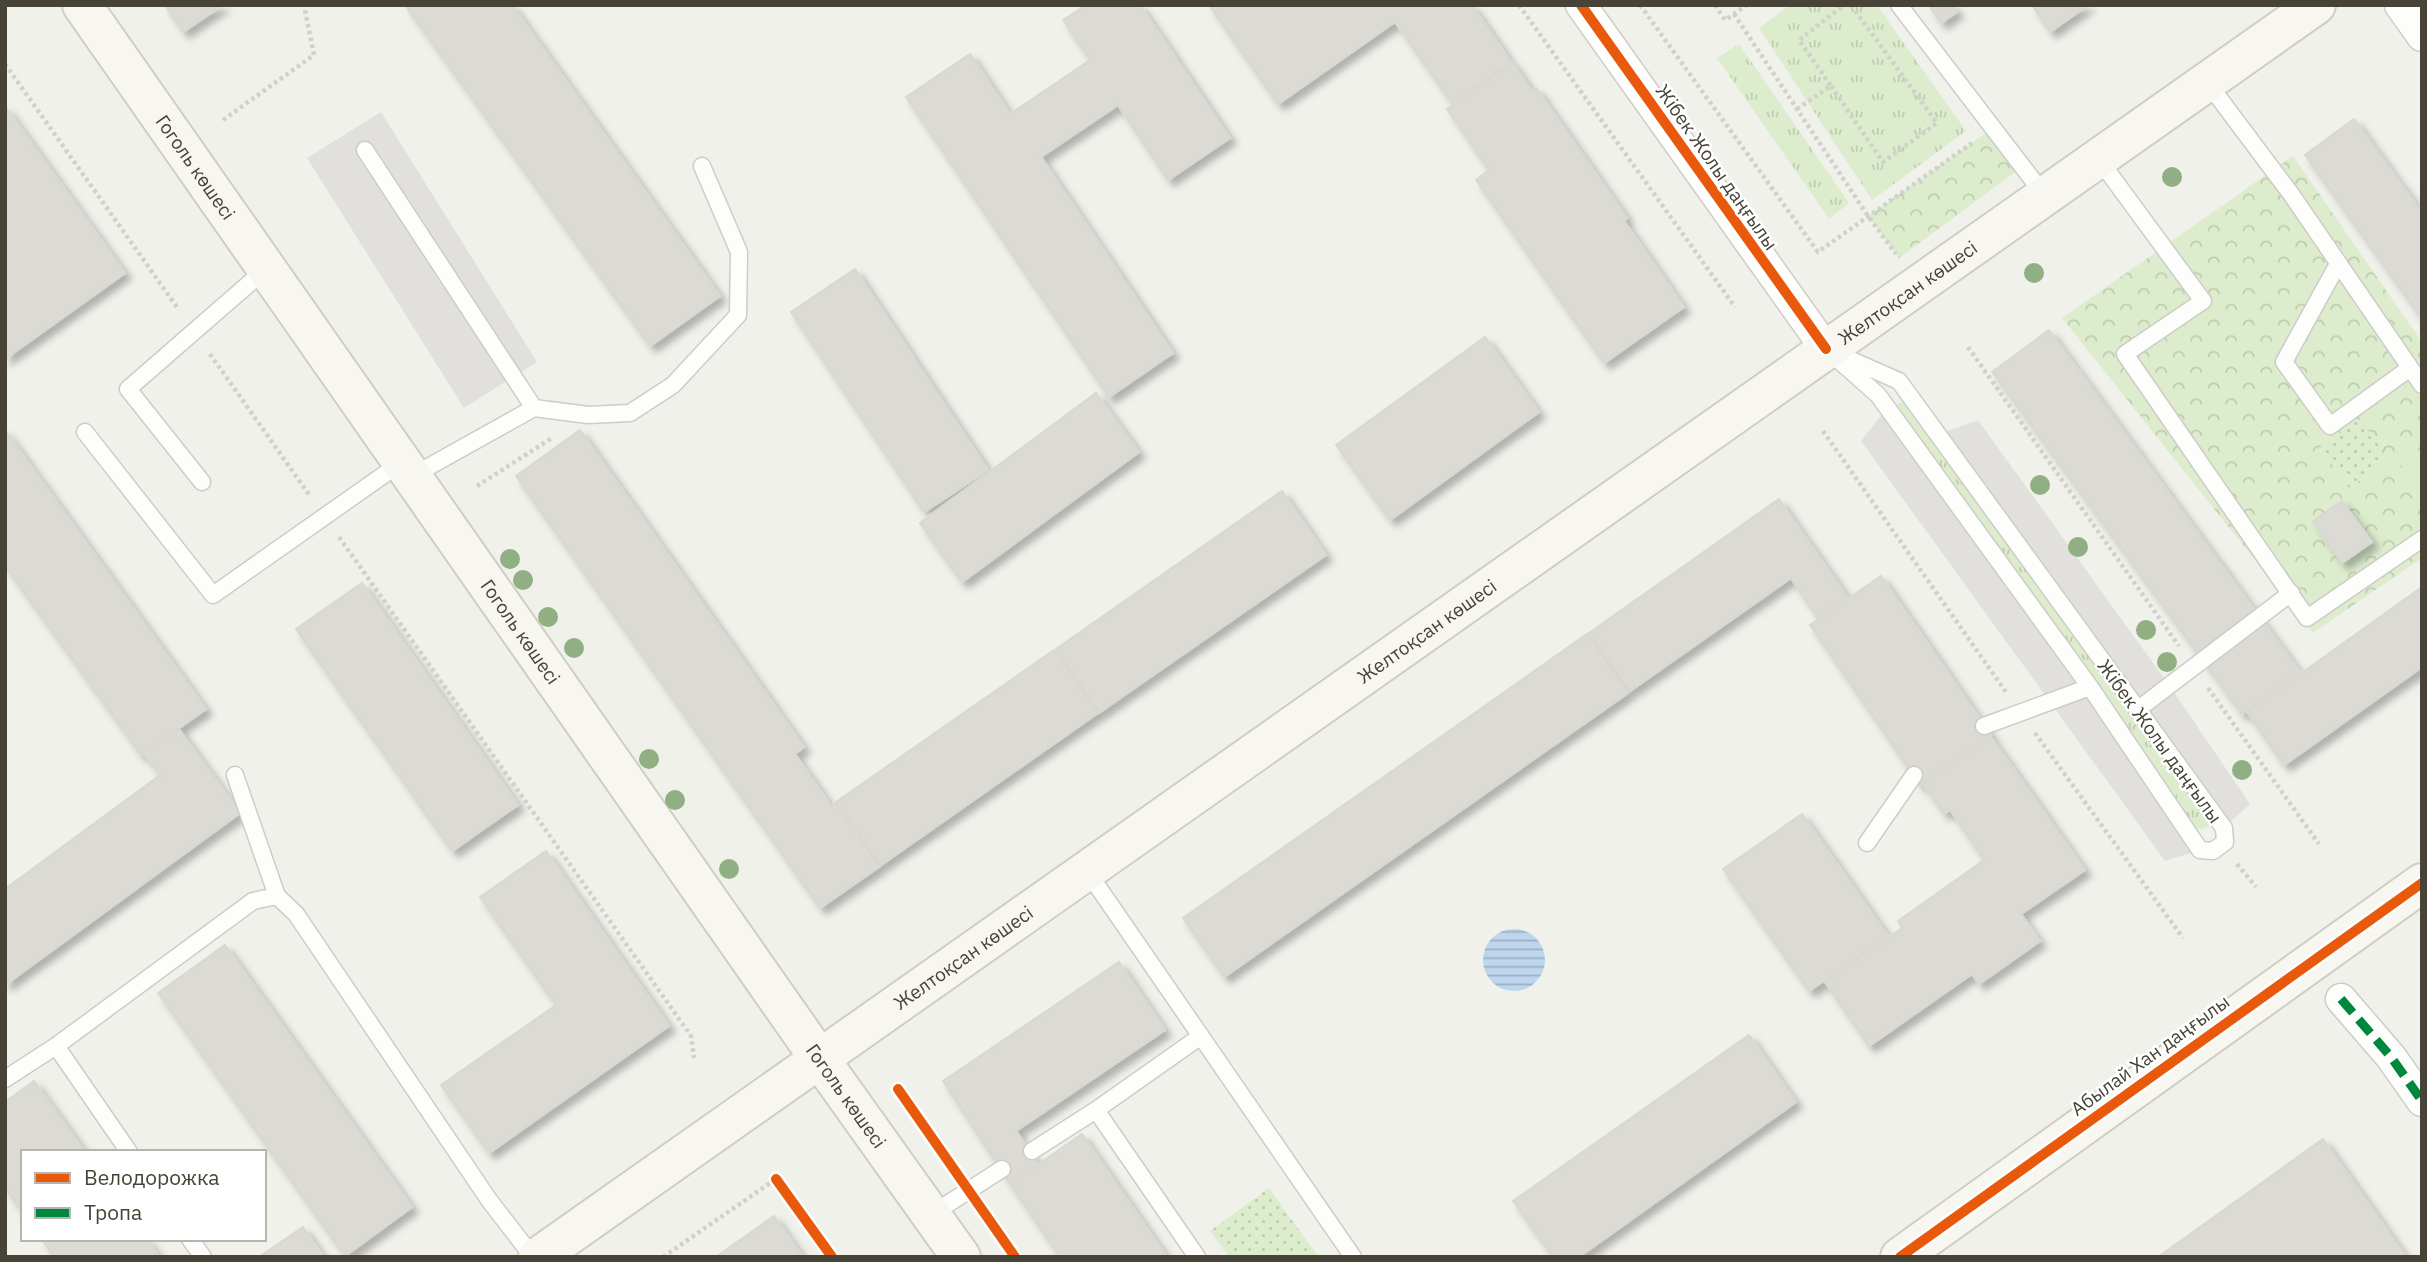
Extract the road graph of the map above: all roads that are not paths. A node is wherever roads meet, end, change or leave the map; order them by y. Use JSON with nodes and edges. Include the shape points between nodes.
{"nodes":[{"id":1,"x":82,"y":5,"type":"edge"},
{"id":2,"x":1581,"y":5,"type":"edge"},
{"id":3,"x":1899,"y":5,"type":"edge"},
{"id":4,"x":2316,"y":5,"type":"edge"},
{"id":5,"x":2400,"y":5,"type":"edge"},
{"id":6,"x":2422,"y":36,"type":"edge"},
{"id":7,"x":2207,"y":82,"type":"junction"},
{"id":8,"x":365,"y":150,"type":"dead end"},
{"id":9,"x":2098,"y":158,"type":"junction"},
{"id":10,"x":702,"y":166,"type":"dead end"},
{"id":11,"x":2045,"y":196,"type":"junction"},
{"id":12,"x":2338,"y":264,"type":"junction"},
{"id":13,"x":267,"y":269,"type":"junction"},
{"id":14,"x":1826,"y":349,"type":"junction"},
{"id":15,"x":2410,"y":368,"type":"junction"},
{"id":16,"x":2422,"y":385,"type":"edge"},
{"id":17,"x":534,"y":408,"type":"junction"},
{"id":18,"x":85,"y":432,"type":"dead end"},
{"id":19,"x":407,"y":469,"type":"junction"},
{"id":20,"x":202,"y":482,"type":"dead end"},
{"id":21,"x":2422,"y":539,"type":"edge"},
{"id":22,"x":2291,"y":593,"type":"junction"},
{"id":23,"x":2090,"y":687,"type":"junction"},
{"id":24,"x":2137,"y":710,"type":"junction"},
{"id":25,"x":1984,"y":726,"type":"dead end"},
{"id":26,"x":235,"y":775,"type":"dead end"},
{"id":27,"x":1914,"y":775,"type":"dead end"},
{"id":28,"x":1867,"y":843,"type":"dead end"},
{"id":29,"x":1087,"y":871,"type":"junction"},
{"id":30,"x":2422,"y":883,"type":"edge"},
{"id":31,"x":277,"y":896,"type":"junction"},
{"id":32,"x":2342,"y":999,"type":"dead end"},
{"id":33,"x":1201,"y":1036,"type":"junction"},
{"id":34,"x":55,"y":1046,"type":"junction"},
{"id":35,"x":819,"y":1058,"type":"junction"},
{"id":36,"x":5,"y":1079,"type":"edge"},
{"id":37,"x":2422,"y":1101,"type":"edge"},
{"id":38,"x":1096,"y":1110,"type":"junction"},
{"id":39,"x":128,"y":1150,"type":"edge"},
{"id":40,"x":1032,"y":1151,"type":"dead end"},
{"id":41,"x":1002,"y":1169,"type":"dead end"},
{"id":42,"x":932,"y":1214,"type":"junction"},
{"id":43,"x":191,"y":1241,"type":"edge"},
{"id":44,"x":203,"y":1257,"type":"edge"},
{"id":45,"x":533,"y":1257,"type":"edge"},
{"id":46,"x":538,"y":1257,"type":"edge"},
{"id":47,"x":961,"y":1257,"type":"edge"},
{"id":48,"x":1197,"y":1257,"type":"edge"},
{"id":49,"x":1353,"y":1257,"type":"edge"},
{"id":50,"x":1900,"y":1257,"type":"edge"}],
"edges":[{"from":1,"to":13,"type":"main road","name":"Гоголь көшесі"},
{"from":2,"to":14,"type":"street","name":"Жібек Жолы даңғылы"},
{"from":3,"to":11,"type":"lane"},
{"from":4,"to":7,"type":"main road","name":"Желтоқсан көшесі"},
{"from":5,"to":6,"type":"street"},
{"from":7,"to":9,"type":"main road","name":"Желтоқсан көшесі"},
{"from":7,"to":12,"type":"lane"},
{"from":8,"to":17,"type":"lane"},
{"from":9,"to":11,"type":"main road","name":"Желтоқсан көшесі"},
{"from":9,"to":22,"type":"lane","via":[[2203,301],[2125,354]]},
{"from":10,"to":17,"type":"lane","via":[[739,252],[738,315],[673,385],[630,413],[588,415]]},
{"from":11,"to":14,"type":"main road","name":"Желтоқсан көшесі"},
{"from":12,"to":15,"type":"lane"},
{"from":12,"to":15,"type":"lane","via":[[2284,362],[2330,426]]},
{"from":13,"to":19,"type":"main road","name":"Гоголь көшесі"},
{"from":13,"to":20,"type":"lane","via":[[128,389]]},
{"from":14,"to":23,"type":"lane","name":"Жібек Жолы даңғылы","via":[[1878,395]]},
{"from":14,"to":24,"type":"lane","name":"Жібек Жолы даңғылы","via":[[1899,381]]},
{"from":14,"to":29,"type":"main road","name":"Желтоқсан көшесі"},
{"from":15,"to":16,"type":"lane"},
{"from":17,"to":19,"type":"lane"},
{"from":18,"to":19,"type":"lane","via":[[213,595],[324,517]]},
{"from":19,"to":35,"type":"main road","name":"Гоголь көшесі"},
{"from":21,"to":22,"type":"lane","via":[[2307,618]]},
{"from":22,"to":24,"type":"lane"},
{"from":23,"to":24,"type":"lane","name":"Жібек Жолы даңғылы","via":[[2200,850],[2213,851],[2225,842],[2224,828]]},
{"from":23,"to":25,"type":"lane"},
{"from":26,"to":31,"type":"lane"},
{"from":27,"to":28,"type":"lane"},
{"from":29,"to":33,"type":"lane"},
{"from":29,"to":35,"type":"main road","name":"Желтоқсан көшесі"},
{"from":30,"to":50,"type":"main road","name":"Абылай Хан даңғылы"},
{"from":31,"to":34,"type":"lane","via":[[254,901]]},
{"from":31,"to":45,"type":"lane","via":[[296,914],[489,1200]]},
{"from":32,"to":37,"type":"street"},
{"from":33,"to":38,"type":"lane"},
{"from":33,"to":49,"type":"lane"},
{"from":34,"to":36,"type":"lane"},
{"from":34,"to":39,"type":"lane"},
{"from":35,"to":42,"type":"main road","name":"Гоголь көшесі"},
{"from":35,"to":46,"type":"main road","name":"Желтоқсан көшесі"},
{"from":38,"to":40,"type":"lane"},
{"from":38,"to":48,"type":"lane"},
{"from":41,"to":42,"type":"lane"},
{"from":42,"to":47,"type":"main road","name":"Гоголь көшесі"},
{"from":43,"to":44,"type":"lane"}]}
